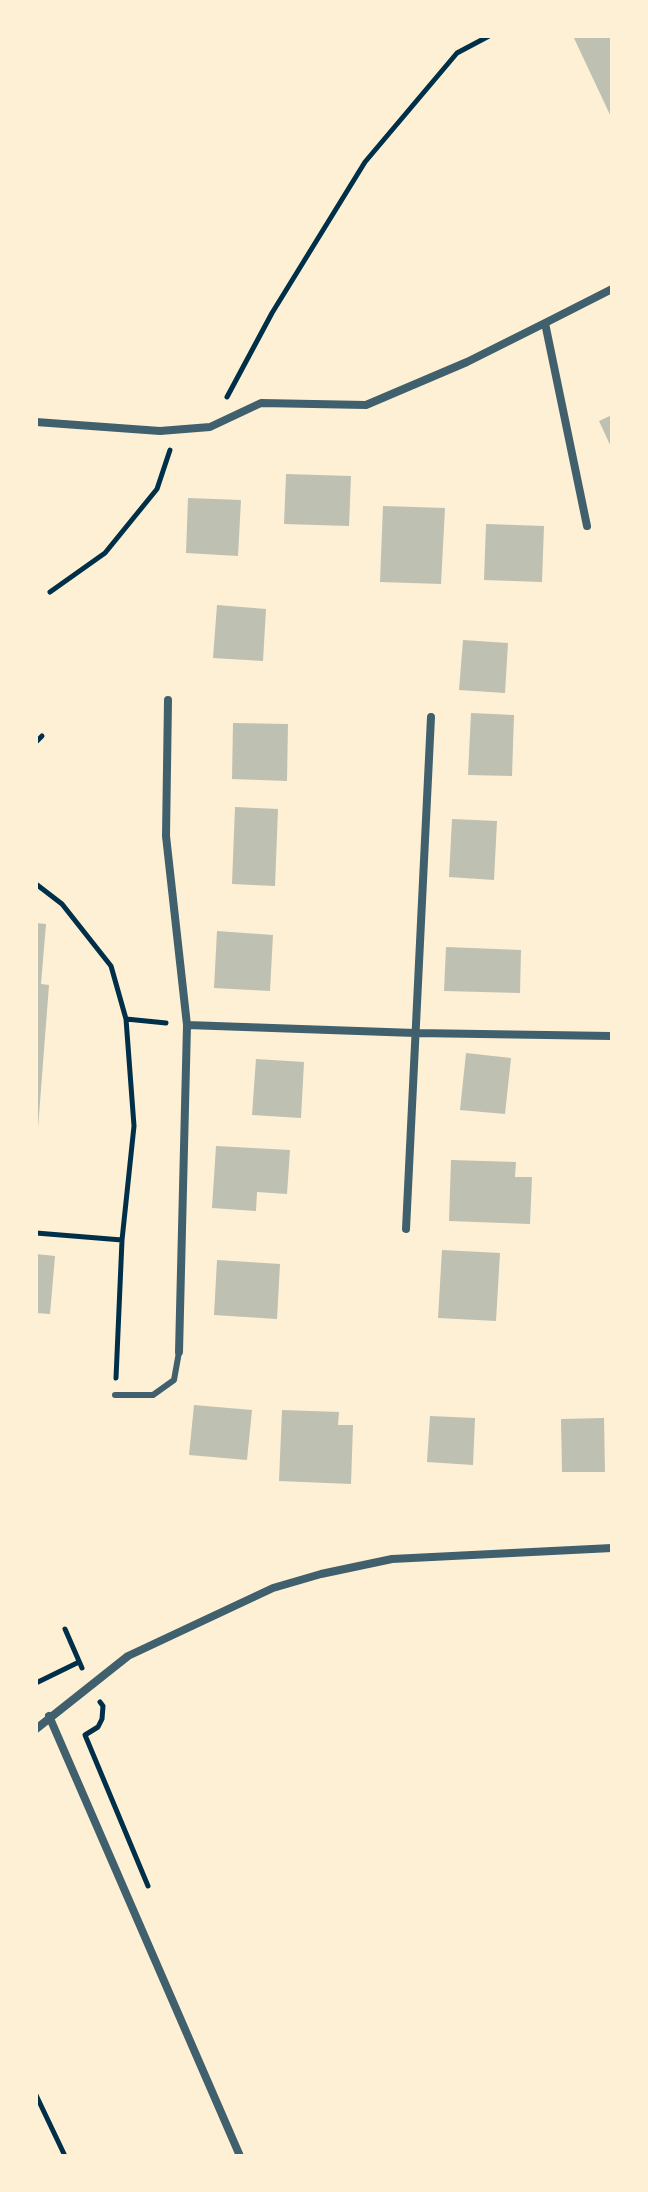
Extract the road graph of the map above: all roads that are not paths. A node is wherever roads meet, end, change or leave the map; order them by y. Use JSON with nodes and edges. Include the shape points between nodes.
{"nodes":[{"id":1,"x":612,"y":289,"type":"edge"},
{"id":2,"x":545,"y":323,"type":"junction"},
{"id":3,"x":36,"y":422,"type":"edge"},
{"id":4,"x":587,"y":526,"type":"dead end"},
{"id":5,"x":168,"y":700,"type":"dead end"},
{"id":6,"x":431,"y":717,"type":"dead end"},
{"id":7,"x":612,"y":1024,"type":"edge"},
{"id":8,"x":187,"y":1025,"type":"junction"},
{"id":9,"x":415,"y":1033,"type":"junction"},
{"id":10,"x":611,"y":1036,"type":"edge"},
{"id":11,"x":406,"y":1229,"type":"dead end"},
{"id":12,"x":179,"y":1352,"type":"joint"},
{"id":13,"x":115,"y":1395,"type":"road end"},
{"id":14,"x":612,"y":1548,"type":"edge"},
{"id":15,"x":49,"y":1716,"type":"junction"},
{"id":16,"x":36,"y":1729,"type":"edge"},
{"id":17,"x":240,"y":2156,"type":"edge"}],
"edges":[{"from":1,"to":2,"type":"street"},
{"from":2,"to":3,"type":"street","via":[[366,405],[261,403],[210,427],[160,431]]},
{"from":2,"to":4,"type":"street"},
{"from":5,"to":8,"type":"street","via":[[166,836]]},
{"from":6,"to":9,"type":"street"},
{"from":7,"to":10,"type":"street"},
{"from":8,"to":9,"type":"street"},
{"from":8,"to":12,"type":"street"},
{"from":9,"to":10,"type":"street"},
{"from":9,"to":11,"type":"street"},
{"from":12,"to":13,"type":"lane","via":[[174,1380],[153,1395]]},
{"from":14,"to":15,"type":"street","via":[[392,1559],[309,1577],[273,1588],[128,1656]]},
{"from":15,"to":16,"type":"street"},
{"from":15,"to":17,"type":"street"}]}
